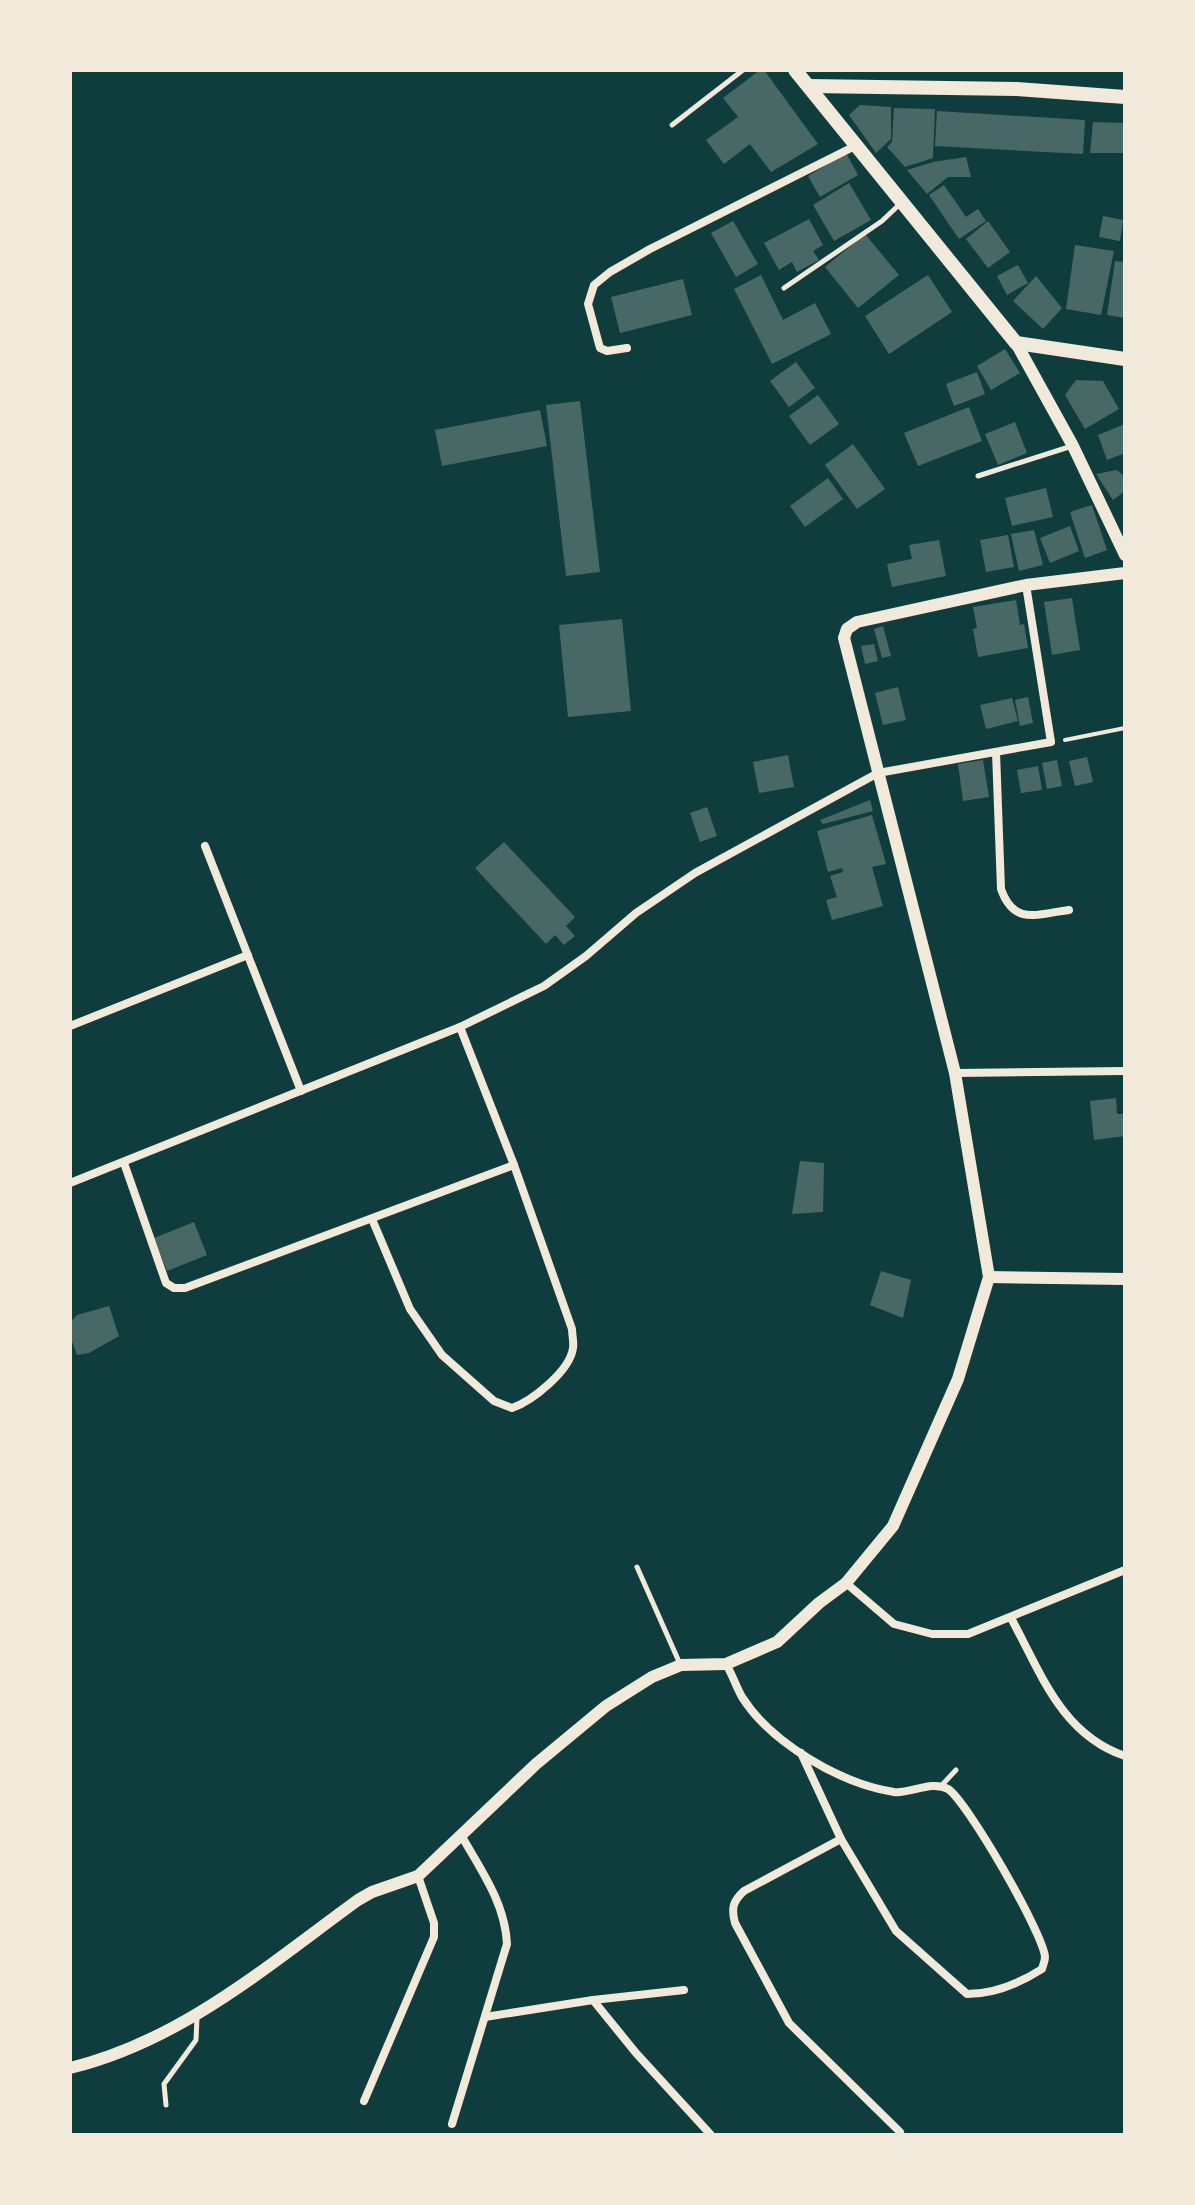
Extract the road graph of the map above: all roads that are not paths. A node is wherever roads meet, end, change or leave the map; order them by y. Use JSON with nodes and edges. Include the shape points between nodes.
{"nodes":[{"id":1,"x":743,"y":70,"type":"edge"},
{"id":2,"x":795,"y":70,"type":"edge"},
{"id":3,"x":809,"y":86,"type":"junction"},
{"id":4,"x":1125,"y":97,"type":"edge"},
{"id":5,"x":672,"y":125,"type":"dead end"},
{"id":6,"x":857,"y":145,"type":"junction"},
{"id":7,"x":903,"y":202,"type":"junction"},
{"id":8,"x":784,"y":288,"type":"dead end"},
{"id":9,"x":1016,"y":343,"type":"junction"},
{"id":10,"x":627,"y":348,"type":"dead end"},
{"id":11,"x":1125,"y":359,"type":"edge"},
{"id":12,"x":1073,"y":446,"type":"junction"},
{"id":13,"x":978,"y":476,"type":"dead end"},
{"id":14,"x":1125,"y":555,"type":"edge"},
{"id":15,"x":1125,"y":573,"type":"edge"},
{"id":16,"x":1026,"y":585,"type":"junction"},
{"id":17,"x":996,"y":752,"type":"junction"},
{"id":18,"x":878,"y":773,"type":"junction"},
{"id":19,"x":205,"y":846,"type":"dead end"},
{"id":20,"x":1069,"y":910,"type":"dead end"},
{"id":21,"x":248,"y":955,"type":"junction"},
{"id":22,"x":70,"y":1026,"type":"edge"},
{"id":23,"x":460,"y":1027,"type":"junction"},
{"id":24,"x":1125,"y":1071,"type":"edge"},
{"id":25,"x":955,"y":1073,"type":"junction"},
{"id":26,"x":301,"y":1091,"type":"junction"},
{"id":27,"x":124,"y":1163,"type":"junction"},
{"id":28,"x":514,"y":1165,"type":"junction"},
{"id":29,"x":70,"y":1183,"type":"edge"},
{"id":30,"x":372,"y":1219,"type":"junction"},
{"id":31,"x":989,"y":1277,"type":"junction"},
{"id":32,"x":1125,"y":1279,"type":"edge"},
{"id":33,"x":637,"y":1567,"type":"dead end"},
{"id":34,"x":1125,"y":1570,"type":"edge"},
{"id":35,"x":846,"y":1583,"type":"junction"},
{"id":36,"x":1011,"y":1618,"type":"junction"},
{"id":37,"x":726,"y":1664,"type":"junction"},
{"id":38,"x":681,"y":1665,"type":"junction"},
{"id":39,"x":801,"y":1753,"type":"junction"},
{"id":40,"x":1125,"y":1756,"type":"edge"},
{"id":41,"x":956,"y":1770,"type":"dead end"},
{"id":42,"x":940,"y":1787,"type":"junction"},
{"id":43,"x":461,"y":1835,"type":"junction"},
{"id":44,"x":841,"y":1839,"type":"junction"},
{"id":45,"x":418,"y":1876,"type":"junction"},
{"id":46,"x":684,"y":1990,"type":"dead end"},
{"id":47,"x":593,"y":2000,"type":"junction"},
{"id":48,"x":198,"y":2014,"type":"junction"},
{"id":49,"x":485,"y":2017,"type":"junction"},
{"id":50,"x":70,"y":2068,"type":"edge"},
{"id":51,"x":364,"y":2101,"type":"dead end"},
{"id":52,"x":166,"y":2105,"type":"dead end"},
{"id":53,"x":452,"y":2124,"type":"dead end"},
{"id":54,"x":900,"y":2132,"type":"dead end"},
{"id":55,"x":711,"y":2135,"type":"edge"}],
"edges":[{"from":1,"to":5,"type":"lane"},
{"from":2,"to":3,"type":"main road"},
{"from":3,"to":4,"type":"main road","via":[[1017,89]]},
{"from":3,"to":6,"type":"main road"},
{"from":6,"to":7,"type":"main road"},
{"from":6,"to":10,"type":"street","via":[[650,249],[594,285],[588,304],[600,348]]},
{"from":7,"to":8,"type":"lane"},
{"from":7,"to":9,"type":"main road"},
{"from":9,"to":11,"type":"main road"},
{"from":9,"to":12,"type":"street"},
{"from":12,"to":13,"type":"lane"},
{"from":12,"to":14,"type":"street"},
{"from":15,"to":16,"type":"street"},
{"from":16,"to":17,"type":"street","via":[[1051,742]]},
{"from":16,"to":18,"type":"street","via":[[857,622],[847,629],[844,638]]},
{"from":17,"to":18,"type":"street"},
{"from":17,"to":20,"type":"street","via":[[1001,889],[1007,907],[1031,914]]},
{"from":18,"to":23,"type":"street","via":[[695,873],[544,986]]},
{"from":18,"to":25,"type":"street"},
{"from":19,"to":21,"type":"street"},
{"from":21,"to":22,"type":"street"},
{"from":21,"to":26,"type":"street"},
{"from":23,"to":26,"type":"street"},
{"from":23,"to":28,"type":"street"},
{"from":24,"to":25,"type":"street"},
{"from":25,"to":31,"type":"street"},
{"from":26,"to":27,"type":"street"},
{"from":27,"to":29,"type":"street"},
{"from":27,"to":30,"type":"street","via":[[166,1283],[174,1288]]},
{"from":28,"to":30,"type":"street"},
{"from":28,"to":30,"type":"street","via":[[572,1329],[573,1348],[569,1361],[535,1397],[512,1408],[494,1401],[442,1355],[410,1309]]},
{"from":31,"to":32,"type":"street"},
{"from":31,"to":35,"type":"street","via":[[958,1379],[893,1526]]},
{"from":33,"to":38,"type":"lane"},
{"from":34,"to":36,"type":"street"},
{"from":35,"to":36,"type":"street","via":[[894,1624],[932,1634],[968,1634]]},
{"from":35,"to":37,"type":"street","via":[[777,1642]]},
{"from":36,"to":40,"type":"street","via":[[1062,1712],[1106,1750]]},
{"from":37,"to":38,"type":"street"},
{"from":37,"to":39,"type":"street","via":[[751,1709]]},
{"from":38,"to":43,"type":"street","via":[[606,1706]]},
{"from":39,"to":42,"type":"street","via":[[849,1780],[897,1793]]},
{"from":39,"to":44,"type":"street"},
{"from":41,"to":42,"type":"lane"},
{"from":42,"to":44,"type":"street","via":[[949,1790],[978,1829],[1037,1938],[1045,1957],[1042,1969],[1025,1980],[967,1994],[896,1931]]},
{"from":43,"to":45,"type":"street"},
{"from":43,"to":49,"type":"street","via":[[499,1902],[506,1926],[507,1944]]},
{"from":44,"to":54,"type":"street","via":[[744,1891],[732,1911],[789,2023]]},
{"from":45,"to":48,"type":"street","via":[[358,1900]]},
{"from":45,"to":51,"type":"street","via":[[434,1937]]},
{"from":46,"to":47,"type":"street"},
{"from":47,"to":49,"type":"street"},
{"from":47,"to":55,"type":"street"},
{"from":48,"to":50,"type":"street","via":[[135,2048]]},
{"from":48,"to":52,"type":"lane","via":[[196,2040],[164,2084]]},
{"from":49,"to":53,"type":"street"}]}
